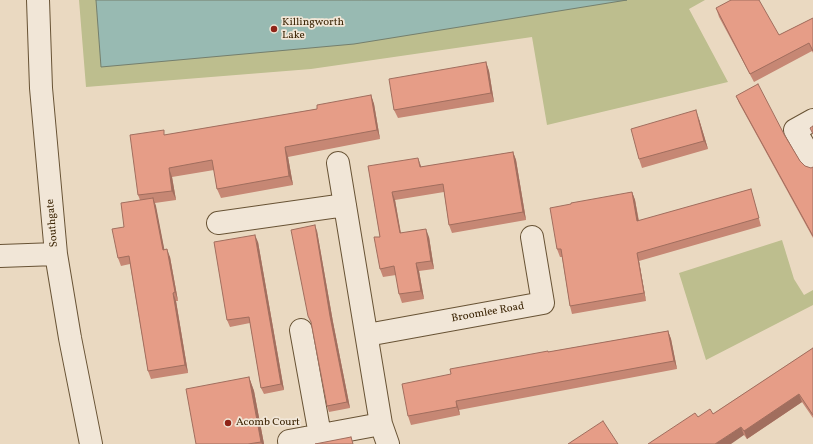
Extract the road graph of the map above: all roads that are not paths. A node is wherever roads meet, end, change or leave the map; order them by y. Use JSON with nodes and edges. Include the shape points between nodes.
{"nodes":[{"id":1,"x":38,"y":0,"type":"edge"},
{"id":2,"x":813,"y":120,"type":"edge"},
{"id":3,"x":813,"y":162,"type":"edge"},
{"id":4,"x":338,"y":163,"type":"dead end"},
{"id":5,"x":345,"y":205,"type":"junction"},
{"id":6,"x":218,"y":223,"type":"dead end"},
{"id":7,"x":532,"y":238,"type":"dead end"},
{"id":8,"x":56,"y":254,"type":"junction"},
{"id":9,"x":0,"y":256,"type":"edge"},
{"id":10,"x":301,"y":330,"type":"dead end"},
{"id":11,"x":367,"y":335,"type":"junction"},
{"id":12,"x":381,"y":424,"type":"junction"},
{"id":13,"x":320,"y":435,"type":"junction"},
{"id":14,"x":288,"y":441,"type":"dead end"},
{"id":15,"x":91,"y":444,"type":"edge"},
{"id":16,"x":388,"y":444,"type":"edge"}],
"edges":[{"from":1,"to":8,"type":"street","name":"Southgate","via":[[41,88]]},
{"from":2,"to":3,"type":"street","via":[[796,130]]},
{"from":4,"to":5,"type":"street"},
{"from":5,"to":6,"type":"street"},
{"from":5,"to":11,"type":"street"},
{"from":7,"to":11,"type":"street","name":"Broomlee Road","via":[[543,303]]},
{"from":8,"to":9,"type":"street"},
{"from":8,"to":15,"type":"street","name":"Southgate"},
{"from":10,"to":13,"type":"street"},
{"from":11,"to":12,"type":"street"},
{"from":12,"to":13,"type":"street"},
{"from":12,"to":16,"type":"street"},
{"from":13,"to":14,"type":"street"}]}
